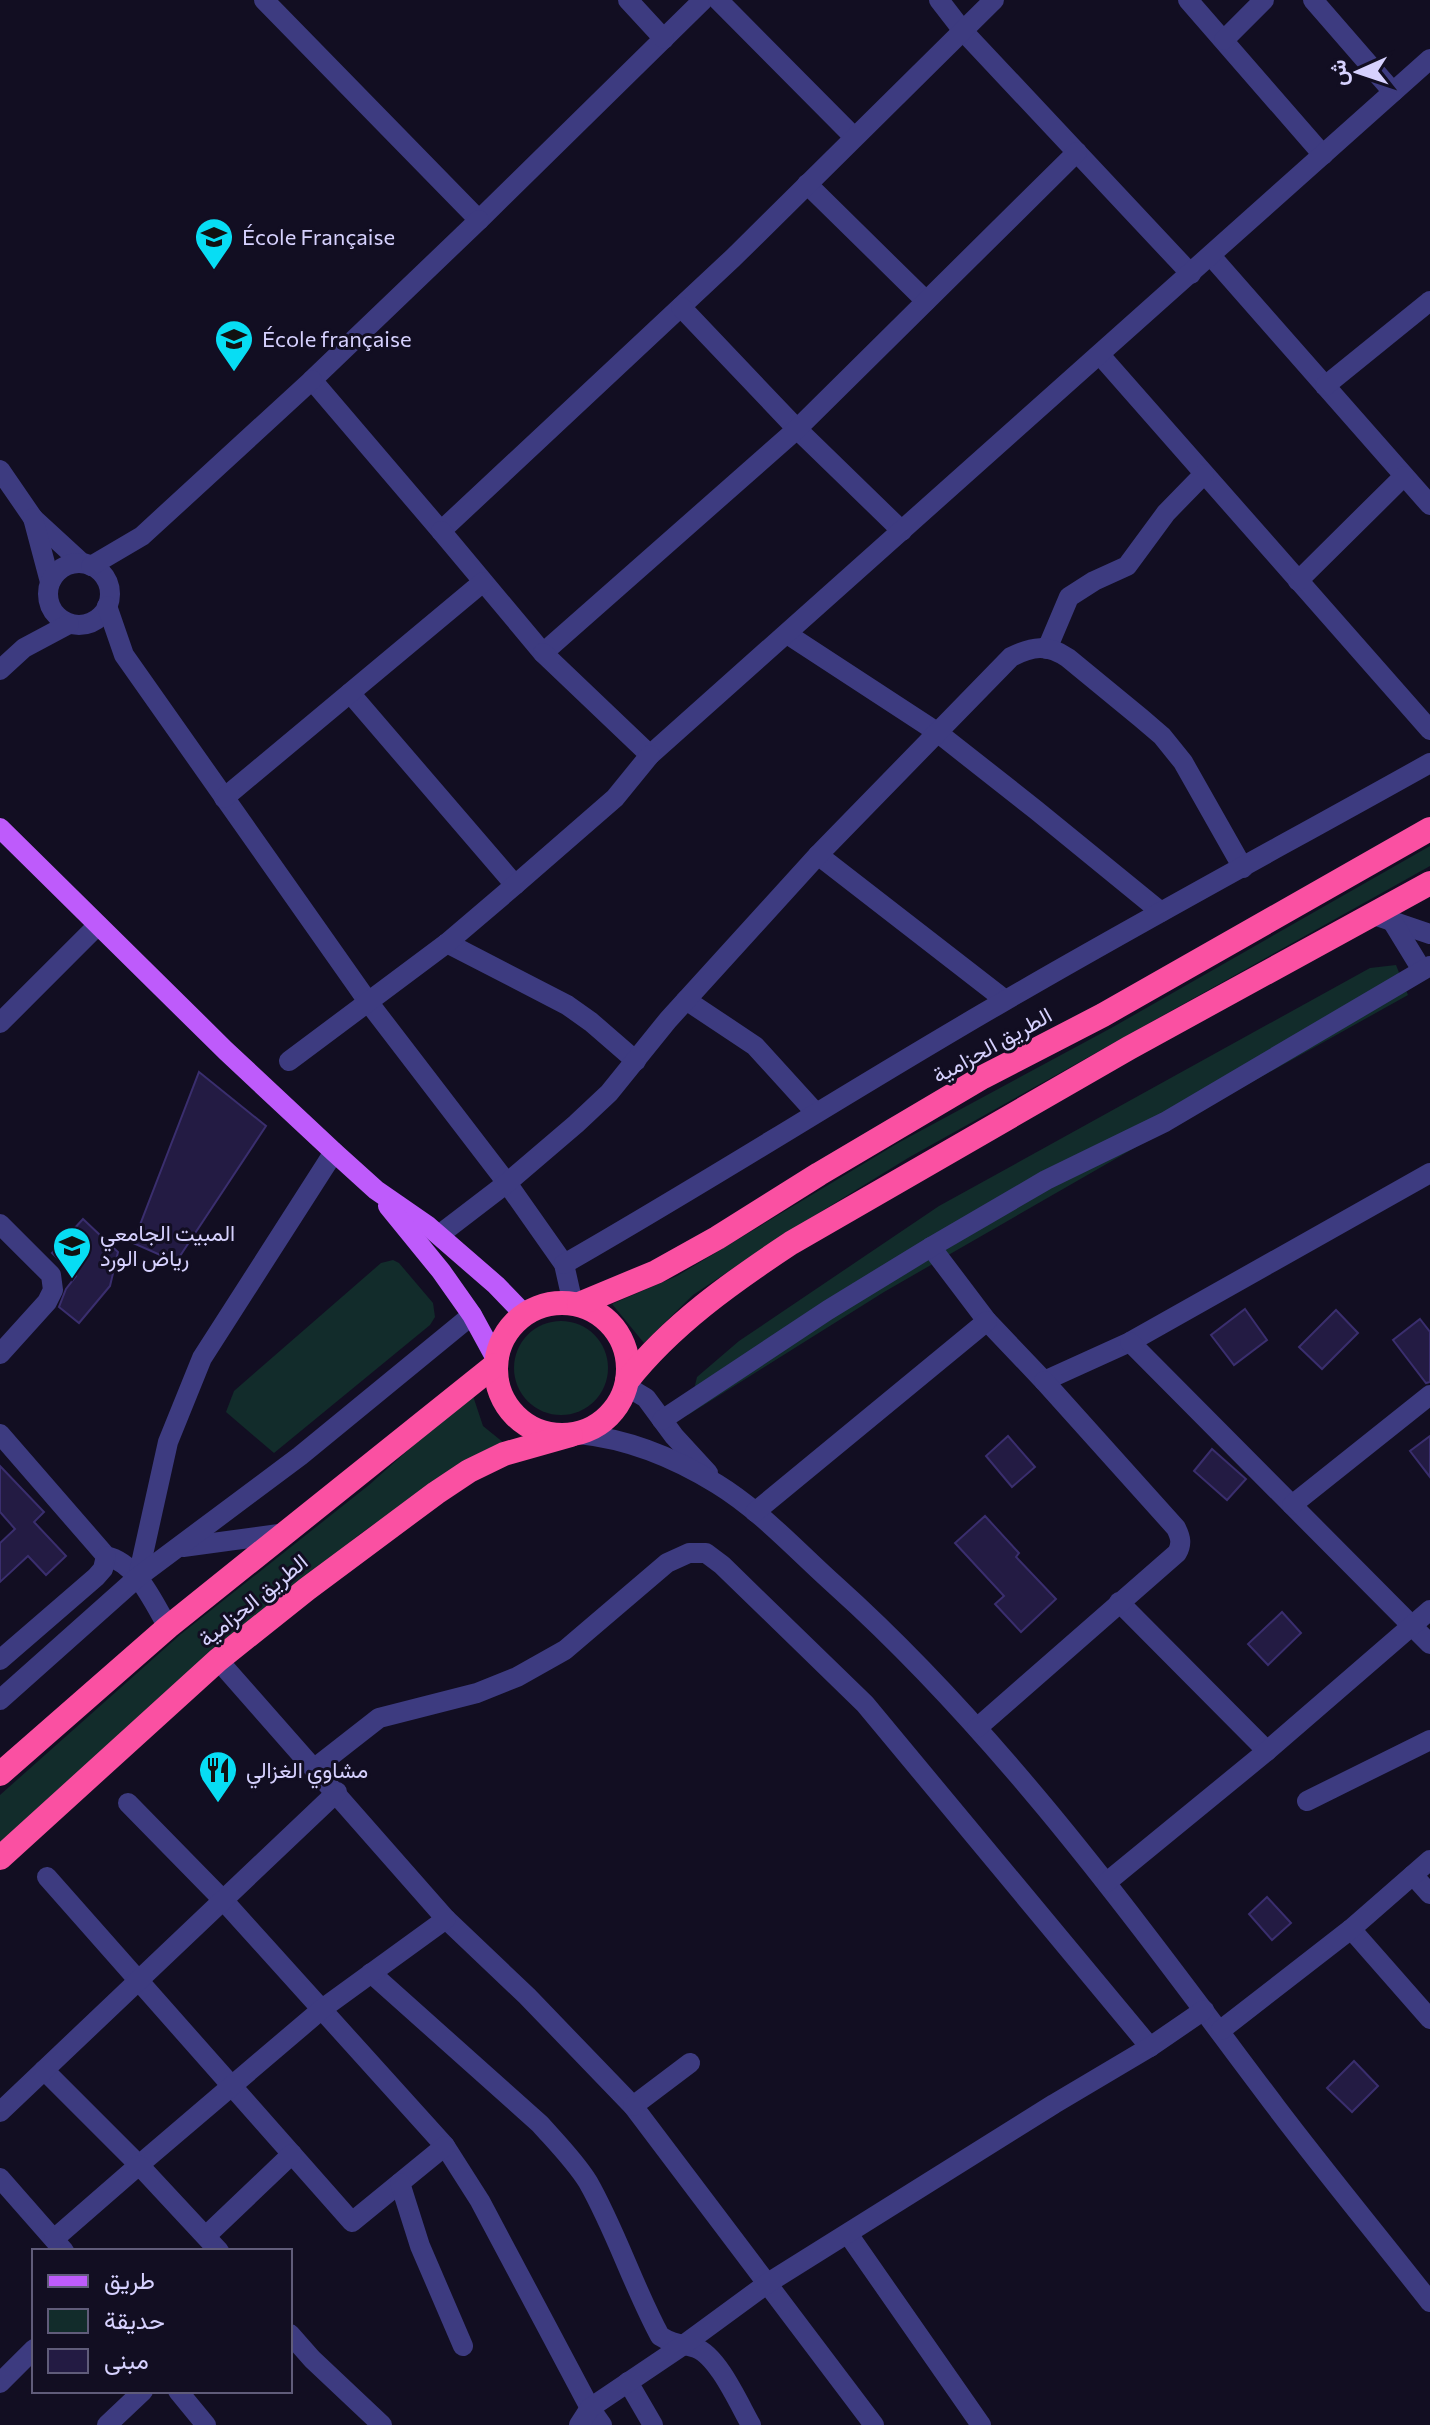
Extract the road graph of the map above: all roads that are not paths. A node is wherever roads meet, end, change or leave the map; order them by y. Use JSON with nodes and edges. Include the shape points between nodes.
{"nodes":[{"id":1,"x":264,"y":0,"type":"edge"},
{"id":2,"x":628,"y":0,"type":"edge"},
{"id":3,"x":703,"y":0,"type":"edge"},
{"id":4,"x":718,"y":0,"type":"edge"},
{"id":5,"x":939,"y":0,"type":"edge"},
{"id":6,"x":994,"y":0,"type":"edge"},
{"id":7,"x":1188,"y":0,"type":"edge"},
{"id":8,"x":1264,"y":0,"type":"edge"},
{"id":9,"x":1313,"y":0,"type":"edge"},
{"id":10,"x":963,"y":31,"type":"junction"},
{"id":11,"x":664,"y":39,"type":"junction"},
{"id":12,"x":1224,"y":40,"type":"junction"},
{"id":13,"x":1430,"y":59,"type":"edge"},
{"id":14,"x":1393,"y":92,"type":"junction"},
{"id":15,"x":854,"y":137,"type":"junction"},
{"id":16,"x":1077,"y":152,"type":"junction"},
{"id":17,"x":1323,"y":155,"type":"junction"},
{"id":18,"x":807,"y":184,"type":"junction"},
{"id":19,"x":479,"y":220,"type":"junction"},
{"id":20,"x":1211,"y":256,"type":"junction"},
{"id":21,"x":1191,"y":274,"type":"junction"},
{"id":22,"x":926,"y":301,"type":"junction"},
{"id":23,"x":1430,"y":301,"type":"edge"},
{"id":24,"x":681,"y":307,"type":"junction"},
{"id":25,"x":1100,"y":355,"type":"junction"},
{"id":26,"x":312,"y":380,"type":"junction"},
{"id":27,"x":1325,"y":386,"type":"junction"},
{"id":28,"x":797,"y":429,"type":"junction"},
{"id":29,"x":0,"y":470,"type":"edge"},
{"id":30,"x":1204,"y":474,"type":"junction"},
{"id":31,"x":1404,"y":476,"type":"junction"},
{"id":32,"x":1430,"y":505,"type":"edge"},
{"id":33,"x":33,"y":518,"type":"junction"},
{"id":34,"x":441,"y":531,"type":"junction"},
{"id":35,"x":902,"y":531,"type":"junction"},
{"id":36,"x":142,"y":536,"type":"junction"},
{"id":37,"x":86,"y":565,"type":"junction"},
{"id":38,"x":1298,"y":581,"type":"junction"},
{"id":39,"x":483,"y":582,"type":"junction"},
{"id":40,"x":50,"y":592,"type":"junction"},
{"id":41,"x":108,"y":595,"type":"junction"},
{"id":42,"x":78,"y":624,"type":"junction"},
{"id":43,"x":787,"y":634,"type":"junction"},
{"id":44,"x":24,"y":648,"type":"junction"},
{"id":45,"x":1047,"y":649,"type":"junction"},
{"id":46,"x":543,"y":653,"type":"junction"},
{"id":47,"x":124,"y":655,"type":"junction"},
{"id":48,"x":0,"y":670,"type":"edge"},
{"id":49,"x":350,"y":693,"type":"junction"},
{"id":50,"x":1430,"y":730,"type":"edge"},
{"id":51,"x":937,"y":732,"type":"junction"},
{"id":52,"x":650,"y":755,"type":"junction"},
{"id":53,"x":1430,"y":763,"type":"edge"},
{"id":54,"x":224,"y":798,"type":"junction"},
{"id":55,"x":0,"y":828,"type":"edge"},
{"id":56,"x":1430,"y":829,"type":"edge"},
{"id":57,"x":818,"y":855,"type":"junction"},
{"id":58,"x":1243,"y":868,"type":"junction"},
{"id":59,"x":1430,"y":883,"type":"edge"},
{"id":60,"x":515,"y":885,"type":"junction"},
{"id":61,"x":1161,"y":912,"type":"junction"},
{"id":62,"x":1383,"y":918,"type":"junction"},
{"id":63,"x":98,"y":925,"type":"junction"},
{"id":64,"x":1430,"y":934,"type":"edge"},
{"id":65,"x":447,"y":943,"type":"junction"},
{"id":66,"x":1426,"y":968,"type":"edge"},
{"id":67,"x":686,"y":1000,"type":"junction"},
{"id":68,"x":1005,"y":1000,"type":"junction"},
{"id":69,"x":369,"y":1003,"type":"junction"},
{"id":70,"x":0,"y":1023,"type":"edge"},
{"id":71,"x":289,"y":1061,"type":"dead end"},
{"id":72,"x":636,"y":1061,"type":"junction"},
{"id":73,"x":815,"y":1112,"type":"junction"},
{"id":74,"x":334,"y":1152,"type":"junction"},
{"id":75,"x":1430,"y":1173,"type":"edge"},
{"id":76,"x":507,"y":1183,"type":"junction"},
{"id":77,"x":376,"y":1190,"type":"junction"},
{"id":78,"x":0,"y":1224,"type":"edge"},
{"id":79,"x":439,"y":1235,"type":"junction"},
{"id":80,"x":931,"y":1247,"type":"junction"},
{"id":81,"x":564,"y":1264,"type":"junction"},
{"id":82,"x":576,"y":1304,"type":"junction"},
{"id":83,"x":524,"y":1314,"type":"junction"},
{"id":84,"x":472,"y":1315,"type":"junction"},
{"id":85,"x":987,"y":1321,"type":"junction"},
{"id":86,"x":1130,"y":1342,"type":"junction"},
{"id":87,"x":0,"y":1354,"type":"edge"},
{"id":88,"x":495,"y":1362,"type":"junction"},
{"id":89,"x":1044,"y":1381,"type":"junction"},
{"id":90,"x":627,"y":1384,"type":"junction"},
{"id":91,"x":1430,"y":1395,"type":"edge"},
{"id":92,"x":662,"y":1420,"type":"junction"},
{"id":93,"x":0,"y":1434,"type":"edge"},
{"id":94,"x":575,"y":1434,"type":"junction"},
{"id":95,"x":719,"y":1485,"type":"junction"},
{"id":96,"x":1292,"y":1505,"type":"junction"},
{"id":97,"x":755,"y":1512,"type":"junction"},
{"id":98,"x":286,"y":1533,"type":"junction"},
{"id":99,"x":180,"y":1548,"type":"junction"},
{"id":100,"x":106,"y":1556,"type":"junction"},
{"id":101,"x":138,"y":1577,"type":"junction"},
{"id":102,"x":1119,"y":1602,"type":"junction"},
{"id":103,"x":1430,"y":1610,"type":"edge"},
{"id":104,"x":1410,"y":1626,"type":"junction"},
{"id":105,"x":168,"y":1627,"type":"junction"},
{"id":106,"x":1430,"y":1644,"type":"edge"},
{"id":107,"x":0,"y":1660,"type":"edge"},
{"id":108,"x":218,"y":1660,"type":"junction"},
{"id":109,"x":0,"y":1700,"type":"edge"},
{"id":110,"x":977,"y":1728,"type":"junction"},
{"id":111,"x":1430,"y":1740,"type":"edge"},
{"id":112,"x":1267,"y":1751,"type":"junction"},
{"id":113,"x":315,"y":1768,"type":"junction"},
{"id":114,"x":0,"y":1774,"type":"edge"},
{"id":115,"x":337,"y":1792,"type":"junction"},
{"id":116,"x":1307,"y":1801,"type":"dead end"},
{"id":117,"x":128,"y":1803,"type":"dead end"},
{"id":118,"x":0,"y":1858,"type":"edge"},
{"id":119,"x":1430,"y":1860,"type":"edge"},
{"id":120,"x":1413,"y":1875,"type":"junction"},
{"id":121,"x":47,"y":1877,"type":"dead end"},
{"id":122,"x":1107,"y":1882,"type":"junction"},
{"id":123,"x":1430,"y":1894,"type":"edge"},
{"id":124,"x":223,"y":1900,"type":"junction"},
{"id":125,"x":446,"y":1919,"type":"junction"},
{"id":126,"x":1351,"y":1929,"type":"junction"},
{"id":127,"x":371,"y":1973,"type":"junction"},
{"id":128,"x":138,"y":1981,"type":"junction"},
{"id":129,"x":322,"y":2009,"type":"junction"},
{"id":130,"x":1204,"y":2010,"type":"junction"},
{"id":131,"x":1430,"y":2019,"type":"edge"},
{"id":132,"x":1221,"y":2030,"type":"junction"},
{"id":133,"x":1150,"y":2047,"type":"junction"},
{"id":134,"x":690,"y":2063,"type":"dead end"},
{"id":135,"x":44,"y":2070,"type":"junction"},
{"id":136,"x":232,"y":2085,"type":"junction"},
{"id":137,"x":633,"y":2106,"type":"junction"},
{"id":138,"x":0,"y":2112,"type":"edge"},
{"id":139,"x":445,"y":2146,"type":"junction"},
{"id":140,"x":292,"y":2154,"type":"junction"},
{"id":141,"x":139,"y":2165,"type":"junction"},
{"id":142,"x":0,"y":2178,"type":"edge"},
{"id":143,"x":400,"y":2183,"type":"junction"},
{"id":144,"x":848,"y":2234,"type":"junction"},
{"id":145,"x":212,"y":2244,"type":"edge"},
{"id":146,"x":59,"y":2245,"type":"edge"},
{"id":147,"x":768,"y":2283,"type":"junction"},
{"id":148,"x":1430,"y":2302,"type":"edge"},
{"id":149,"x":292,"y":2336,"type":"edge"},
{"id":150,"x":463,"y":2346,"type":"dead end"},
{"id":151,"x":682,"y":2346,"type":"junction"},
{"id":152,"x":32,"y":2351,"type":"edge"},
{"id":153,"x":628,"y":2382,"type":"junction"},
{"id":154,"x":0,"y":2383,"type":"edge"},
{"id":155,"x":141,"y":2393,"type":"edge"},
{"id":156,"x":180,"y":2393,"type":"edge"},
{"id":157,"x":584,"y":2416,"type":"edge"},
{"id":158,"x":107,"y":2425,"type":"edge"},
{"id":159,"x":206,"y":2425,"type":"edge"},
{"id":160,"x":382,"y":2425,"type":"edge"},
{"id":161,"x":602,"y":2425,"type":"edge"},
{"id":162,"x":653,"y":2425,"type":"edge"},
{"id":163,"x":751,"y":2425,"type":"edge"},
{"id":164,"x":874,"y":2425,"type":"edge"},
{"id":165,"x":981,"y":2425,"type":"edge"}],
"edges":[{"from":1,"to":19,"type":"street"},
{"from":2,"to":11,"type":"street"},
{"from":3,"to":11,"type":"street"},
{"from":4,"to":15,"type":"street"},
{"from":5,"to":10,"type":"street"},
{"from":6,"to":10,"type":"street"},
{"from":7,"to":12,"type":"street"},
{"from":8,"to":12,"type":"street"},
{"from":9,"to":14,"type":"street"},
{"from":10,"to":15,"type":"street"},
{"from":10,"to":16,"type":"street"},
{"from":11,"to":19,"type":"street"},
{"from":12,"to":17,"type":"street"},
{"from":13,"to":14,"type":"street"},
{"from":14,"to":17,"type":"street"},
{"from":15,"to":18,"type":"street"},
{"from":16,"to":21,"type":"street"},
{"from":16,"to":22,"type":"street"},
{"from":17,"to":20,"type":"street"},
{"from":18,"to":22,"type":"street"},
{"from":18,"to":24,"type":"street"},
{"from":19,"to":26,"type":"street"},
{"from":20,"to":21,"type":"street"},
{"from":20,"to":27,"type":"street"},
{"from":21,"to":25,"type":"street"},
{"from":22,"to":28,"type":"street"},
{"from":23,"to":27,"type":"street"},
{"from":24,"to":28,"type":"street"},
{"from":24,"to":34,"type":"street"},
{"from":25,"to":30,"type":"street"},
{"from":25,"to":35,"type":"street"},
{"from":26,"to":34,"type":"street"},
{"from":26,"to":36,"type":"street"},
{"from":27,"to":31,"type":"street"},
{"from":28,"to":35,"type":"street"},
{"from":28,"to":46,"type":"street"},
{"from":29,"to":33,"type":"street"},
{"from":30,"to":38,"type":"street"},
{"from":30,"to":45,"type":"street","via":[[1166,513],[1127,566],[1069,597]]},
{"from":31,"to":32,"type":"street"},
{"from":31,"to":38,"type":"street"},
{"from":33,"to":37,"type":"street"},
{"from":33,"to":40,"type":"street"},
{"from":34,"to":39,"type":"street"},
{"from":35,"to":43,"type":"street"},
{"from":36,"to":37,"type":"street"},
{"from":36,"to":41,"type":"street"},
{"from":37,"to":40,"type":"street","via":[[63,568]]},
{"from":37,"to":41,"type":"street","via":[[98,571]]},
{"from":38,"to":50,"type":"street"},
{"from":39,"to":46,"type":"street"},
{"from":39,"to":49,"type":"street"},
{"from":40,"to":42,"type":"street","via":[[60,619]]},
{"from":40,"to":44,"type":"street"},
{"from":41,"to":42,"type":"street","via":[[95,620]]},
{"from":41,"to":47,"type":"street"},
{"from":42,"to":44,"type":"street"},
{"from":42,"to":47,"type":"street"},
{"from":43,"to":51,"type":"street"},
{"from":43,"to":52,"type":"street"},
{"from":44,"to":48,"type":"street"},
{"from":45,"to":51,"type":"street","via":[[1029,648],[1011,657]]},
{"from":45,"to":58,"type":"street","via":[[1068,658],[1162,736],[1198,785]]},
{"from":46,"to":52,"type":"street"},
{"from":47,"to":54,"type":"street"},
{"from":49,"to":54,"type":"street"},
{"from":49,"to":60,"type":"street"},
{"from":51,"to":57,"type":"street"},
{"from":51,"to":61,"type":"street"},
{"from":52,"to":60,"type":"street","via":[[615,798]]},
{"from":53,"to":58,"type":"street"},
{"from":54,"to":69,"type":"street"},
{"from":55,"to":63,"type":"main road"},
{"from":56,"to":82,"type":"highway","name":"الطريق الحزامية","via":[[1103,1015],[983,1077],[656,1272]]},
{"from":57,"to":67,"type":"street"},
{"from":57,"to":68,"type":"street"},
{"from":58,"to":61,"type":"street"},
{"from":59,"to":62,"type":"highway","name":"الطريق الحزامية"},
{"from":60,"to":65,"type":"street"},
{"from":61,"to":68,"type":"street"},
{"from":62,"to":64,"type":"street"},
{"from":62,"to":66,"type":"street"},
{"from":62,"to":90,"type":"highway","name":"الطريق الحزامية","via":[[1129,1048],[791,1243],[667,1337]]},
{"from":63,"to":70,"type":"street"},
{"from":63,"to":74,"type":"main road"},
{"from":65,"to":69,"type":"street"},
{"from":65,"to":72,"type":"street","via":[[567,1005]]},
{"from":66,"to":80,"type":"street","via":[[1165,1122],[1046,1180]]},
{"from":67,"to":72,"type":"street"},
{"from":67,"to":73,"type":"street","via":[[755,1046]]},
{"from":68,"to":73,"type":"street"},
{"from":69,"to":71,"type":"street"},
{"from":69,"to":76,"type":"street"},
{"from":72,"to":76,"type":"street","via":[[576,1124]]},
{"from":73,"to":81,"type":"street","via":[[749,1157]]},
{"from":74,"to":77,"type":"main road"},
{"from":74,"to":101,"type":"street","via":[[197,1370],[168,1442]]},
{"from":75,"to":86,"type":"street"},
{"from":76,"to":79,"type":"street"},
{"from":76,"to":81,"type":"street"},
{"from":77,"to":79,"type":"main road"},
{"from":77,"to":84,"type":"main road"},
{"from":78,"to":87,"type":"street","via":[[51,1275],[53,1290]]},
{"from":79,"to":83,"type":"main road"},
{"from":80,"to":85,"type":"street"},
{"from":80,"to":92,"type":"street"},
{"from":81,"to":82,"type":"street"},
{"from":82,"to":83,"type":"highway","name":"الطريق الحزامية","via":[[540,1305]]},
{"from":82,"to":90,"type":"highway","via":[[612,1325],[628,1361]]},
{"from":83,"to":88,"type":"highway","name":"الطريق الحزامية","via":[[506,1334]]},
{"from":84,"to":88,"type":"main road"},
{"from":84,"to":99,"type":"street"},
{"from":85,"to":89,"type":"street"},
{"from":85,"to":97,"type":"street"},
{"from":86,"to":89,"type":"street"},
{"from":86,"to":96,"type":"street"},
{"from":88,"to":94,"type":"highway","via":[[497,1385],[516,1418],[551,1435]]},
{"from":88,"to":98,"type":"highway","name":"الطريق الحزامية"},
{"from":89,"to":102,"type":"street","via":[[1180,1535],[1177,1553]]},
{"from":90,"to":92,"type":"street"},
{"from":90,"to":94,"type":"highway","name":"الطريق الحزامية","via":[[603,1421]]},
{"from":91,"to":96,"type":"street"},
{"from":92,"to":95,"type":"street"},
{"from":93,"to":100,"type":"street"},
{"from":94,"to":95,"type":"street","via":[[608,1437],[660,1454]]},
{"from":94,"to":108,"type":"highway","name":"الطريق الحزامية","via":[[504,1454],[447,1485]]},
{"from":95,"to":97,"type":"street"},
{"from":96,"to":104,"type":"street"},
{"from":97,"to":110,"type":"street","via":[[866,1613]]},
{"from":98,"to":99,"type":"street"},
{"from":98,"to":105,"type":"highway","name":"الطريق الحزامية"},
{"from":99,"to":101,"type":"street"},
{"from":100,"to":101,"type":"street","via":[[117,1558]]},
{"from":100,"to":107,"type":"street","via":[[96,1577]]},
{"from":101,"to":105,"type":"street"},
{"from":101,"to":109,"type":"street"},
{"from":102,"to":110,"type":"street"},
{"from":102,"to":112,"type":"street"},
{"from":103,"to":104,"type":"street"},
{"from":104,"to":106,"type":"street"},
{"from":104,"to":112,"type":"street"},
{"from":105,"to":114,"type":"highway","name":"الطريق الحزامية"},
{"from":108,"to":113,"type":"street"},
{"from":108,"to":118,"type":"highway","name":"الطريق الحزامية"},
{"from":110,"to":122,"type":"street"},
{"from":111,"to":116,"type":"street"},
{"from":112,"to":122,"type":"street"},
{"from":113,"to":115,"type":"street"},
{"from":113,"to":133,"type":"street","via":[[379,1718],[517,1677],[565,1650],[667,1563],[689,1553],[706,1553],[865,1704]]},
{"from":115,"to":124,"type":"street"},
{"from":115,"to":125,"type":"street"},
{"from":117,"to":124,"type":"street"},
{"from":119,"to":120,"type":"street"},
{"from":120,"to":123,"type":"street"},
{"from":120,"to":126,"type":"street"},
{"from":121,"to":128,"type":"street"},
{"from":122,"to":130,"type":"street"},
{"from":124,"to":128,"type":"street"},
{"from":124,"to":129,"type":"street"},
{"from":125,"to":127,"type":"street"},
{"from":125,"to":137,"type":"street"},
{"from":126,"to":131,"type":"street"},
{"from":126,"to":132,"type":"street"},
{"from":127,"to":129,"type":"street"},
{"from":127,"to":151,"type":"street","via":[[563,2150],[601,2207],[660,2336]]},
{"from":128,"to":135,"type":"street"},
{"from":128,"to":136,"type":"street"},
{"from":129,"to":136,"type":"street"},
{"from":129,"to":139,"type":"street"},
{"from":130,"to":132,"type":"street"},
{"from":130,"to":133,"type":"street"},
{"from":132,"to":148,"type":"street"},
{"from":133,"to":144,"type":"street"},
{"from":134,"to":137,"type":"street"},
{"from":135,"to":138,"type":"street"},
{"from":135,"to":141,"type":"street"},
{"from":136,"to":140,"type":"street"},
{"from":136,"to":141,"type":"street"},
{"from":137,"to":147,"type":"street"},
{"from":139,"to":143,"type":"street"},
{"from":139,"to":157,"type":"street","via":[[480,2201]]},
{"from":140,"to":143,"type":"street","via":[[352,2222]]},
{"from":140,"to":145,"type":"street"},
{"from":141,"to":145,"type":"street"},
{"from":141,"to":146,"type":"street"},
{"from":142,"to":146,"type":"street"},
{"from":143,"to":150,"type":"street","via":[[420,2246]]},
{"from":144,"to":147,"type":"street"},
{"from":144,"to":165,"type":"street"},
{"from":147,"to":151,"type":"street"},
{"from":147,"to":164,"type":"street"},
{"from":149,"to":160,"type":"street"},
{"from":151,"to":153,"type":"street"},
{"from":151,"to":163,"type":"street","via":[[695,2347],[716,2366]]},
{"from":152,"to":154,"type":"street"},
{"from":153,"to":157,"type":"street"},
{"from":153,"to":162,"type":"street"},
{"from":155,"to":158,"type":"street"},
{"from":156,"to":159,"type":"street"},
{"from":157,"to":161,"type":"street"}]}
